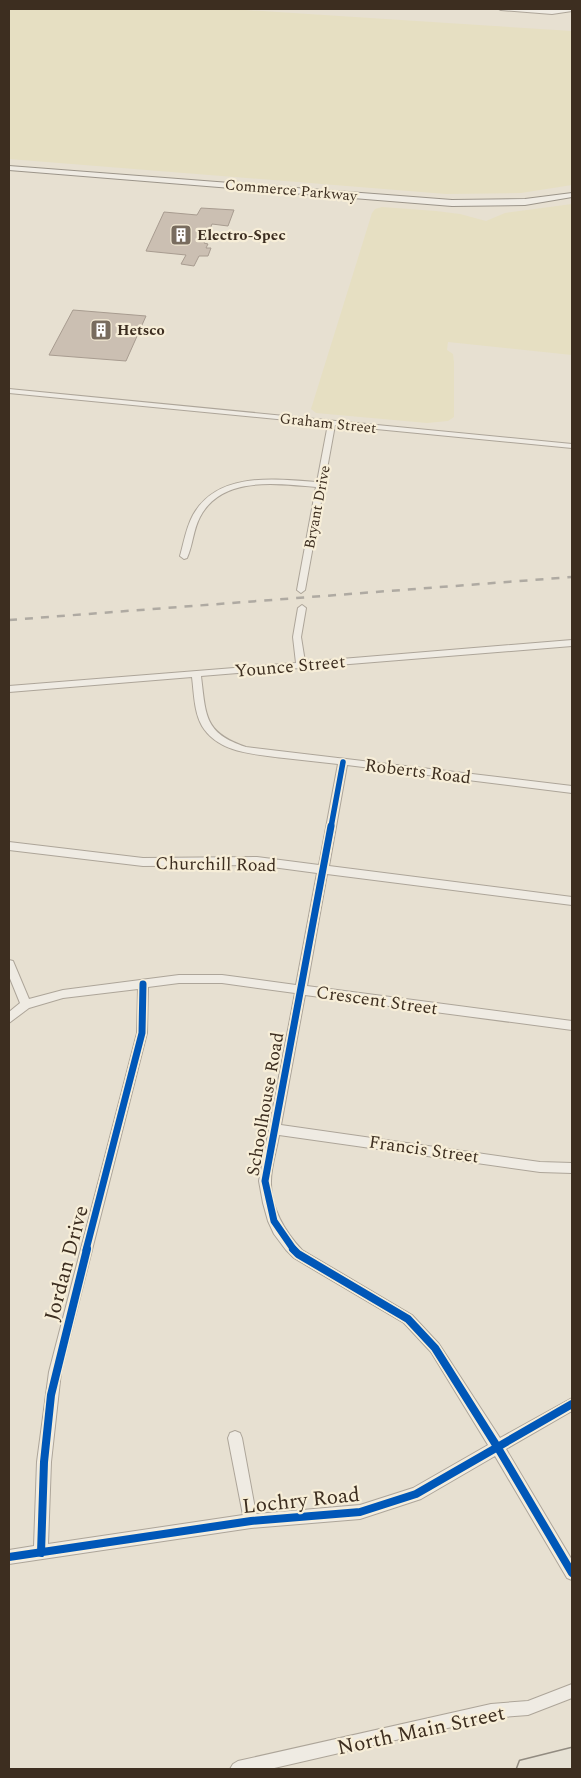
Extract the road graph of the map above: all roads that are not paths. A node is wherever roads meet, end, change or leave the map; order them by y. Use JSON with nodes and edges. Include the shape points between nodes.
{"nodes":[{"id":1,"x":500,"y":9,"type":"edge"},
{"id":2,"x":527,"y":10,"type":"edge"},
{"id":3,"x":572,"y":10,"type":"edge"},
{"id":4,"x":9,"y":168,"type":"edge"},
{"id":5,"x":572,"y":195,"type":"edge"},
{"id":6,"x":9,"y":391,"type":"edge"},
{"id":7,"x":332,"y":423,"type":"junction"},
{"id":8,"x":572,"y":446,"type":"edge"},
{"id":9,"x":321,"y":485,"type":"junction"},
{"id":10,"x":184,"y":556,"type":"dead end"},
{"id":11,"x":301,"y":590,"type":"dead end"},
{"id":12,"x":302,"y":608,"type":"dead end"},
{"id":13,"x":572,"y":642,"type":"edge"},
{"id":14,"x":301,"y":664,"type":"junction"},
{"id":15,"x":196,"y":674,"type":"junction"},
{"id":16,"x":9,"y":689,"type":"edge"},
{"id":17,"x":343,"y":762,"type":"junction"},
{"id":18,"x":572,"y":789,"type":"edge"},
{"id":19,"x":9,"y":846,"type":"edge"},
{"id":20,"x":324,"y":870,"type":"junction"},
{"id":21,"x":572,"y":901,"type":"edge"},
{"id":22,"x":9,"y":964,"type":"edge"},
{"id":23,"x":144,"y":984,"type":"junction"},
{"id":24,"x":300,"y":990,"type":"junction"},
{"id":25,"x":26,"y":1004,"type":"junction"},
{"id":26,"x":9,"y":1018,"type":"edge"},
{"id":27,"x":572,"y":1026,"type":"edge"},
{"id":28,"x":275,"y":1128,"type":"junction"},
{"id":29,"x":572,"y":1168,"type":"edge"},
{"id":30,"x":572,"y":1404,"type":"edge"},
{"id":31,"x":235,"y":1438,"type":"dead end"},
{"id":32,"x":498,"y":1448,"type":"junction"},
{"id":33,"x":251,"y":1521,"type":"junction"},
{"id":34,"x":41,"y":1554,"type":"junction"},
{"id":35,"x":9,"y":1557,"type":"edge"},
{"id":36,"x":572,"y":1574,"type":"edge"},
{"id":37,"x":572,"y":1691,"type":"edge"},
{"id":38,"x":572,"y":1759,"type":"edge"},
{"id":39,"x":238,"y":1769,"type":"edge"},
{"id":40,"x":528,"y":1769,"type":"edge"}],
"edges":[{"from":1,"to":2,"type":"street"},
{"from":2,"to":3,"type":"street"},
{"from":4,"to":5,"type":"street","name":"Commerce Parkway","via":[[452,203],[525,202]]},
{"from":6,"to":7,"type":"street","name":"Graham Street"},
{"from":7,"to":8,"type":"street","name":"Graham Street"},
{"from":7,"to":9,"type":"street","name":"Bryant Drive"},
{"from":9,"to":10,"type":"street","via":[[265,481],[221,492],[206,501],[198,513]]},
{"from":9,"to":11,"type":"street","name":"Bryant Drive"},
{"from":12,"to":14,"type":"street","via":[[297,637]]},
{"from":13,"to":14,"type":"street","name":"Younce Street"},
{"from":14,"to":15,"type":"street","name":"Younce Street"},
{"from":15,"to":16,"type":"street","name":"Younce Street"},
{"from":15,"to":17,"type":"street","name":"Roberts Road","via":[[202,716],[218,740],[246,750]]},
{"from":17,"to":18,"type":"street","name":"Roberts Road"},
{"from":17,"to":20,"type":"street","name":"Schoolhouse Road"},
{"from":19,"to":20,"type":"street","name":"Churchill Road","via":[[143,862],[238,860]]},
{"from":20,"to":21,"type":"street","name":"Churchill Road"},
{"from":20,"to":24,"type":"street","name":"Schoolhouse Road"},
{"from":22,"to":25,"type":"street"},
{"from":23,"to":24,"type":"street","name":"Crescent Street","via":[[179,979],[222,979]]},
{"from":23,"to":25,"type":"street","name":"Crescent Street","via":[[63,994]]},
{"from":23,"to":34,"type":"street","name":"Jordan Drive","via":[[142,1033],[49,1403],[41,1478]]},
{"from":24,"to":27,"type":"street","name":"Crescent Street"},
{"from":24,"to":28,"type":"street","name":"Schoolhouse Road"},
{"from":25,"to":26,"type":"street","name":"Crescent Street"},
{"from":28,"to":29,"type":"street","name":"Francis Street","via":[[540,1167]]},
{"from":28,"to":32,"type":"street","name":"Schoolhouse Road","via":[[265,1181],[270,1214],[283,1239],[316,1266],[374,1296],[408,1319],[435,1348]]},
{"from":30,"to":32,"type":"street","name":"Lochry Road"},
{"from":31,"to":33,"type":"street"},
{"from":32,"to":33,"type":"street","name":"Lochry Road","via":[[416,1494],[360,1512]]},
{"from":32,"to":36,"type":"street","name":"Schoolhouse Road"},
{"from":33,"to":34,"type":"street","name":"Lochry Road"},
{"from":34,"to":35,"type":"street","name":"Lochry Road"},
{"from":37,"to":39,"type":"street","name":"North Main Street","via":[[528,1708],[491,1712]]},
{"from":38,"to":40,"type":"main road"}]}
